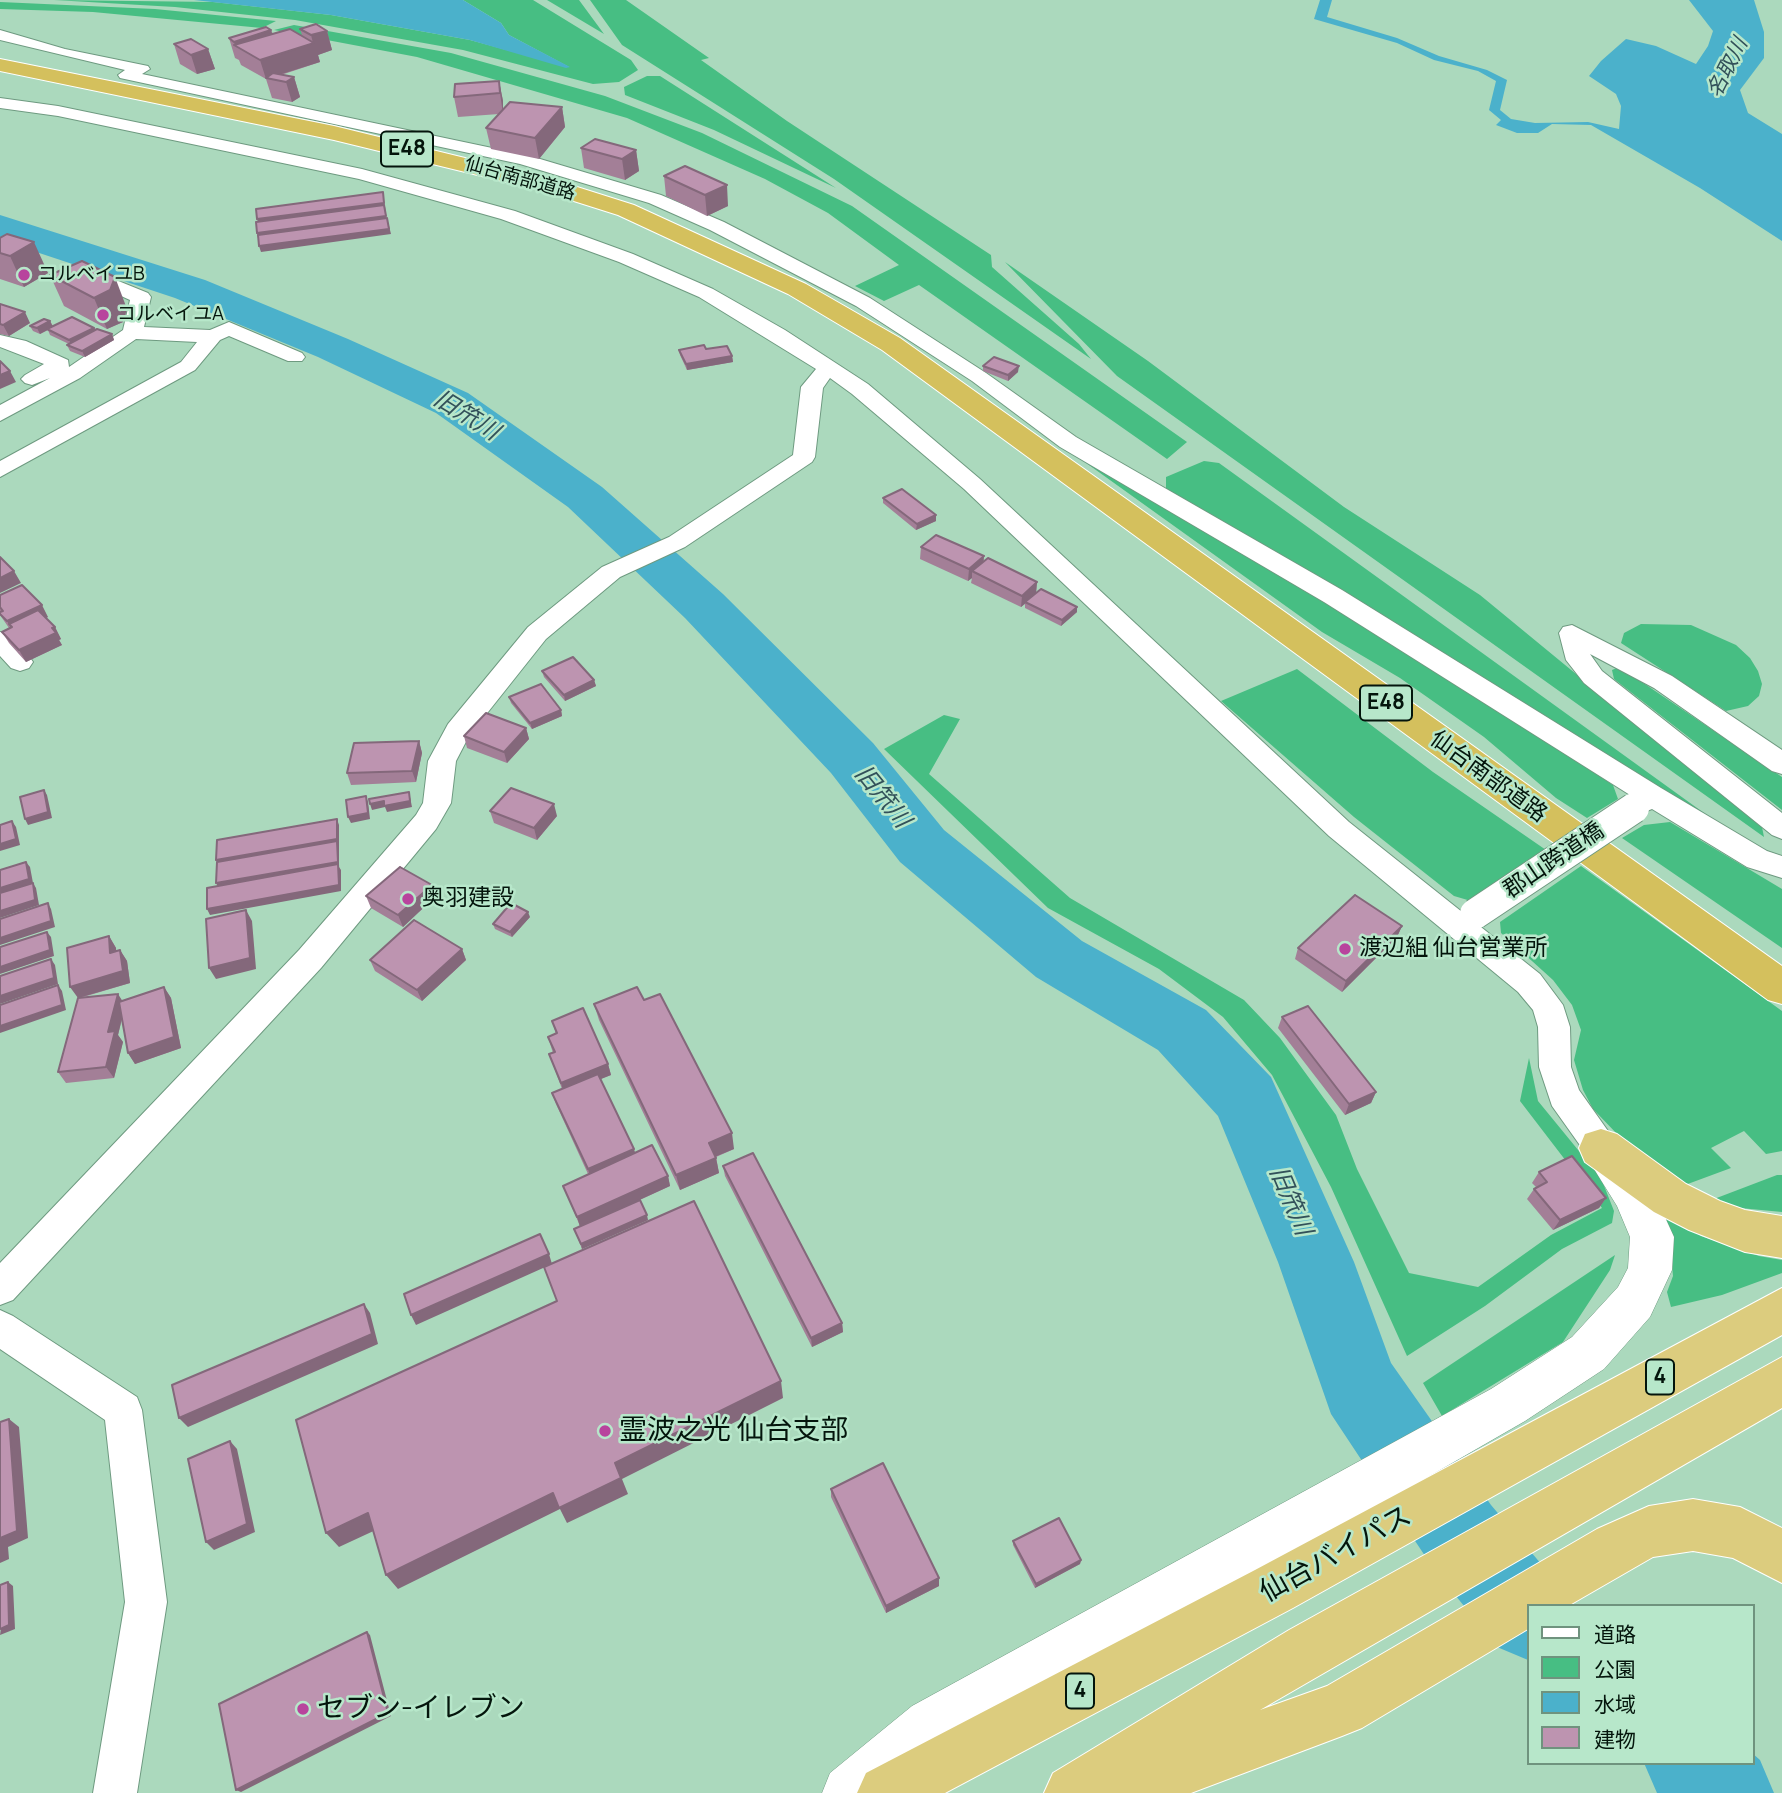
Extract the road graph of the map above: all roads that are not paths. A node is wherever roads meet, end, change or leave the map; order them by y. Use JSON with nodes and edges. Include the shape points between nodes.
{"nodes":[{"id":1,"x":0,"y":35,"type":"edge"},
{"id":2,"x":0,"y":65,"type":"edge"},
{"id":3,"x":0,"y":83,"type":"edge"},
{"id":4,"x":6,"y":112,"type":"edge"},
{"id":5,"x":106,"y":282,"type":"edge"},
{"id":6,"x":140,"y":333,"type":"junction"},
{"id":7,"x":208,"y":336,"type":"junction"},
{"id":8,"x":0,"y":341,"type":"edge"},
{"id":9,"x":295,"y":357,"type":"dead end"},
{"id":10,"x":827,"y":369,"type":"junction"},
{"id":11,"x":0,"y":396,"type":"edge"},
{"id":12,"x":0,"y":414,"type":"edge"},
{"id":13,"x":992,"y":417,"type":"junction"},
{"id":14,"x":0,"y":470,"type":"edge"},
{"id":15,"x":0,"y":640,"type":"edge"},
{"id":16,"x":20,"y":662,"type":"edge"},
{"id":17,"x":1782,"y":764,"type":"edge"},
{"id":18,"x":1642,"y":801,"type":"junction"},
{"id":19,"x":1782,"y":828,"type":"edge"},
{"id":20,"x":1782,"y":867,"type":"edge"},
{"id":21,"x":1467,"y":919,"type":"junction"},
{"id":22,"x":1782,"y":988,"type":"edge"},
{"id":23,"x":1601,"y":1148,"type":"junction"},
{"id":24,"x":1782,"y":1237,"type":"edge"},
{"id":25,"x":0,"y":1288,"type":"edge"},
{"id":26,"x":1782,"y":1310,"type":"edge"},
{"id":27,"x":0,"y":1328,"type":"edge"},
{"id":28,"x":1782,"y":1381,"type":"edge"},
{"id":29,"x":1523,"y":1424,"type":"junction"},
{"id":30,"x":1782,"y":1557,"type":"edge"},
{"id":31,"x":1262,"y":1570,"type":"junction"},
{"id":32,"x":115,"y":1793,"type":"edge"},
{"id":33,"x":850,"y":1793,"type":"edge"},
{"id":34,"x":886,"y":1793,"type":"edge"},
{"id":35,"x":1073,"y":1793,"type":"edge"},
{"id":36,"x":1114,"y":1793,"type":"edge"}],
"edges":[{"from":1,"to":18,"type":"street","via":[[134,72],[524,160],[655,199],[717,226],[863,302],[1068,442],[1333,596]]},
{"from":2,"to":13,"type":"highway","name":"仙台南部道路","number":"E48","via":[[451,159],[626,210],[797,289],[891,344]]},
{"from":3,"to":13,"type":"highway","name":"仙台南部道路","number":"E48","via":[[447,179],[602,223],[780,299]]},
{"from":4,"to":10,"type":"street","via":[[37,109],[362,174],[508,215],[706,293],[778,334]]},
{"from":5,"to":6,"type":"street","via":[[141,297]]},
{"from":6,"to":7,"type":"street"},
{"from":6,"to":12,"type":"street"},
{"from":7,"to":9,"type":"street","via":[[229,328]]},
{"from":7,"to":14,"type":"street","via":[[188,366]]},
{"from":8,"to":11,"type":"street","via":[[61,364]]},
{"from":10,"to":21,"type":"street","via":[[860,389],[972,484],[1339,828]]},
{"from":10,"to":25,"type":"street","via":[[812,387],[804,457],[677,542],[611,572],[537,633],[457,731],[442,761],[437,803],[426,821],[310,959]]},
{"from":13,"to":22,"type":"highway","name":"仙台南部道路","number":"E48"},
{"from":15,"to":16,"type":"street"},
{"from":17,"to":19,"type":"street","via":[[1663,682],[1573,633],[1579,660],[1593,677]]},
{"from":18,"to":20,"type":"street"},
{"from":18,"to":21,"type":"street","name":"郡山跨道橋","bridge":true},
{"from":21,"to":23,"type":"street","via":[[1547,1005],[1554,1027],[1555,1067],[1564,1096]]},
{"from":23,"to":24,"type":"highway","via":[[1670,1198],[1705,1216],[1745,1231]]},
{"from":23,"to":29,"type":"street","via":[[1633,1194],[1652,1237],[1650,1270],[1634,1303]]},
{"from":26,"to":29,"type":"highway","name":"仙台バイパス","number":"4"},
{"from":27,"to":32,"type":"street","via":[[123,1410],[146,1602]]},
{"from":28,"to":35,"type":"highway","via":[[1308,1649]]},
{"from":29,"to":31,"type":"highway","name":"仙台バイパス","number":"4"},
{"from":30,"to":36,"type":"highway","via":[[1740,1533],[1693,1525],[1649,1532],[1342,1708]]},
{"from":31,"to":33,"type":"street","via":[[931,1725]]},
{"from":31,"to":34,"type":"highway","name":"仙台バイパス","number":"4"}]}
